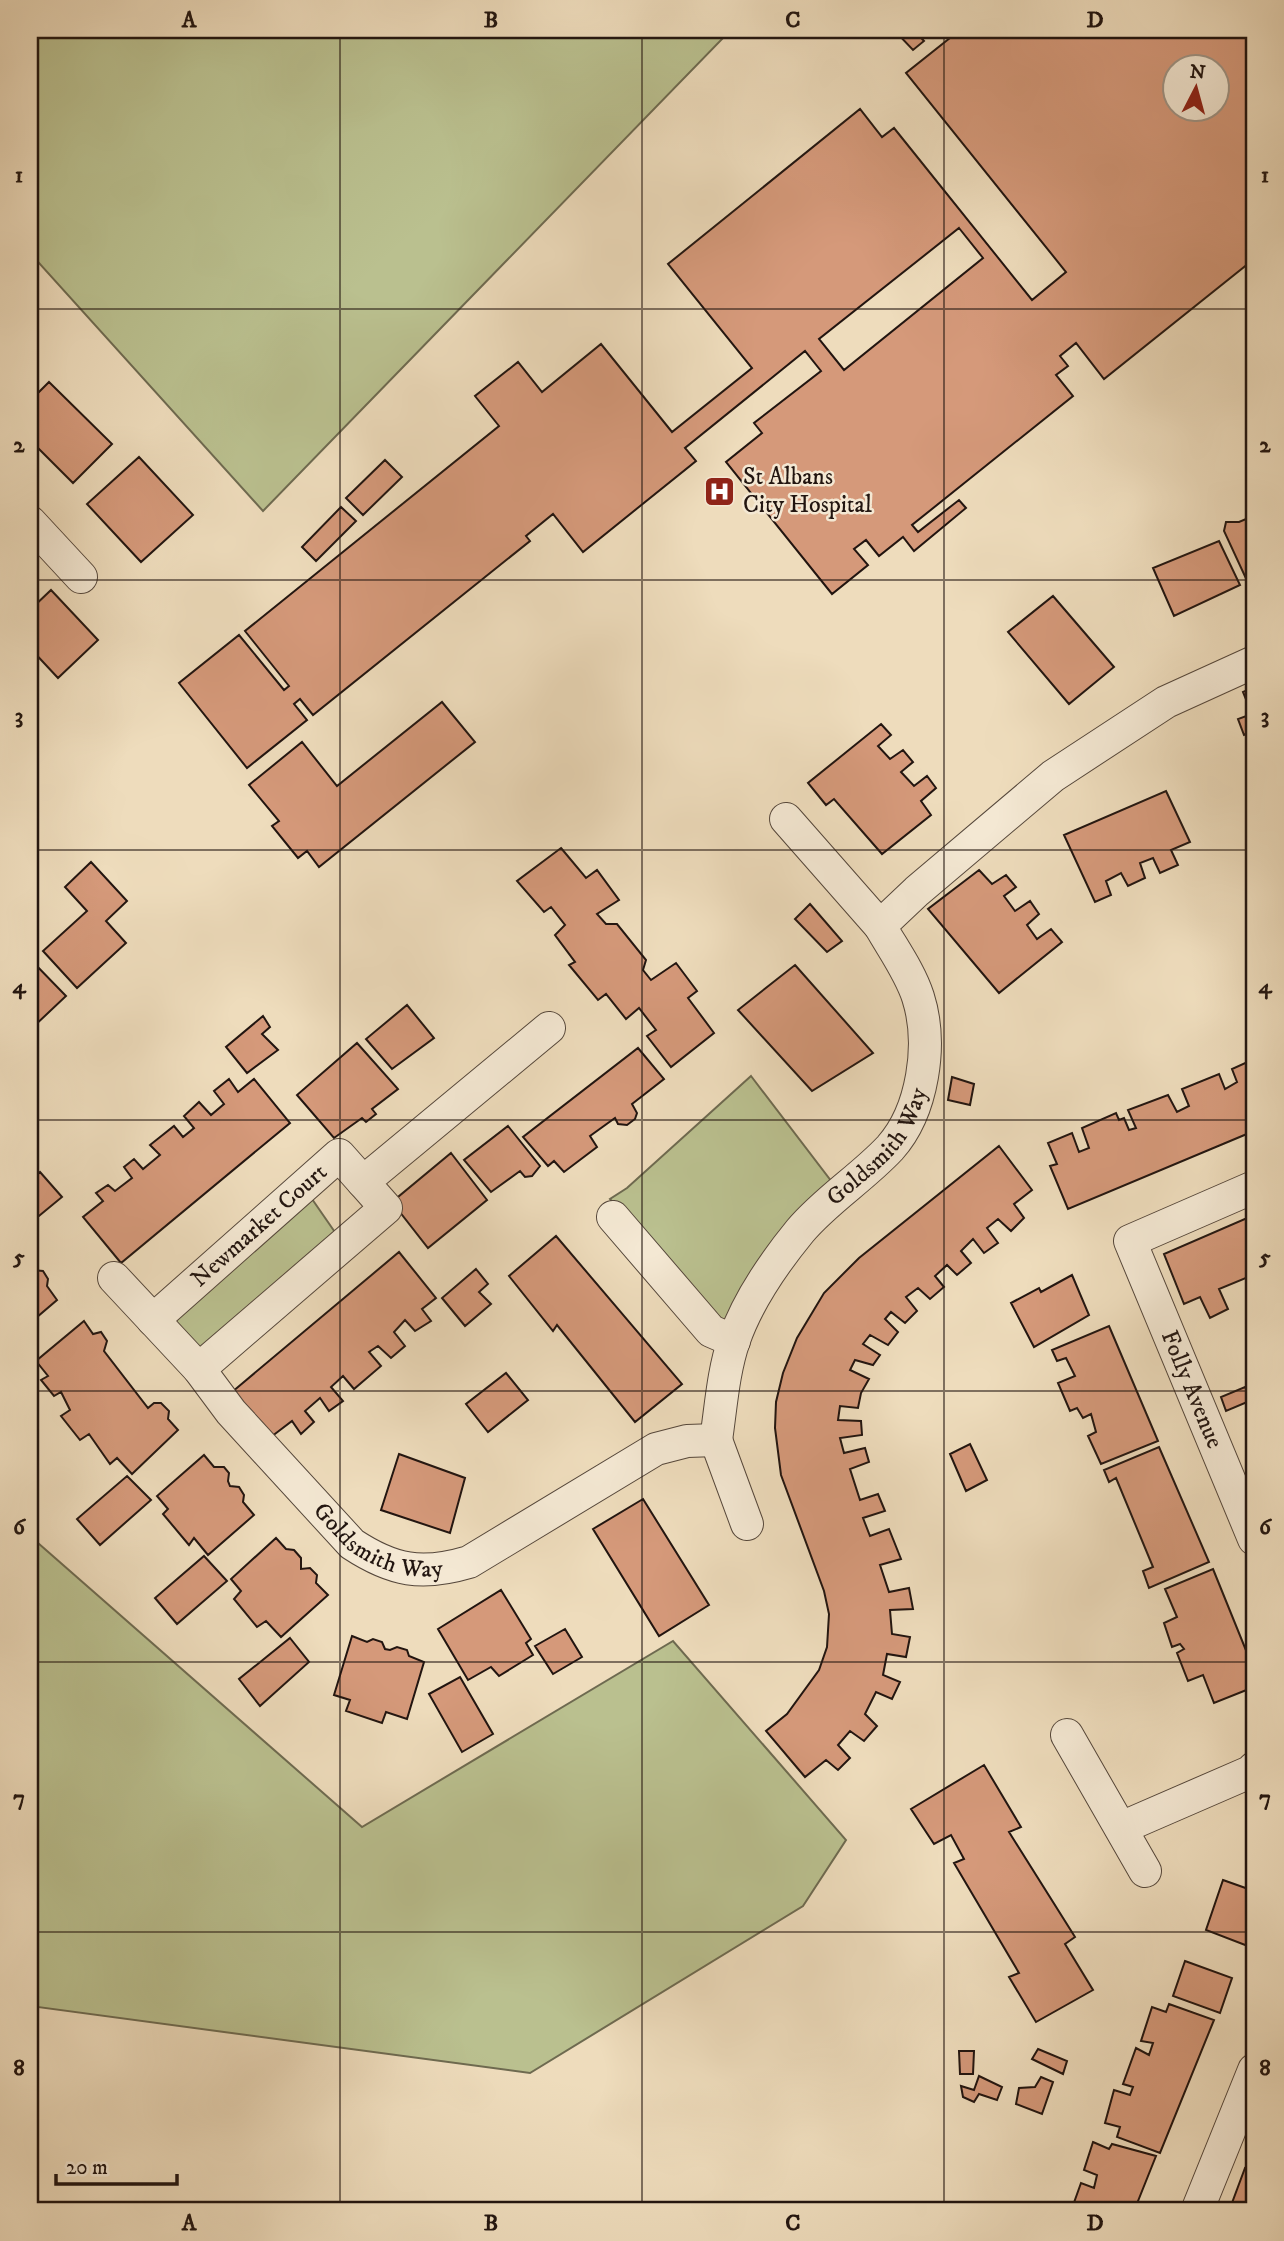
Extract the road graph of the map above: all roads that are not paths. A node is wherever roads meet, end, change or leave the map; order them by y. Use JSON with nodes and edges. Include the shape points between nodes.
{"nodes":[{"id":1,"x":30,"y":522,"type":"edge"},
{"id":2,"x":81,"y":577,"type":"dead end"},
{"id":3,"x":1254,"y":662,"type":"edge"},
{"id":4,"x":786,"y":819,"type":"dead end"},
{"id":5,"x":880,"y":926,"type":"junction"},
{"id":6,"x":549,"y":1028,"type":"dead end"},
{"id":7,"x":363,"y":1182,"type":"junction"},
{"id":8,"x":1254,"y":1187,"type":"edge"},
{"id":9,"x":613,"y":1217,"type":"dead end"},
{"id":10,"x":114,"y":1278,"type":"dead end"},
{"id":11,"x":153,"y":1320,"type":"junction"},
{"id":12,"x":734,"y":1341,"type":"junction"},
{"id":13,"x":199,"y":1369,"type":"junction"},
{"id":14,"x":716,"y":1440,"type":"junction"},
{"id":15,"x":747,"y":1524,"type":"dead end"},
{"id":16,"x":1254,"y":1539,"type":"edge"},
{"id":17,"x":1067,"y":1735,"type":"dead end"},
{"id":18,"x":1254,"y":1768,"type":"edge"},
{"id":19,"x":1121,"y":1828,"type":"junction"},
{"id":20,"x":1144,"y":1871,"type":"dead end"},
{"id":21,"x":1254,"y":2070,"type":"edge"},
{"id":22,"x":1197,"y":2211,"type":"edge"}],
"edges":[{"from":1,"to":2,"type":"street"},
{"from":3,"to":5,"type":"street","via":[[1166,702],[1053,776]]},
{"from":4,"to":5,"type":"street","name":"Goldsmith Way"},
{"from":5,"to":12,"type":"street","name":"Goldsmith Way","via":[[918,996],[924,1027],[923,1062],[907,1126],[890,1148],[801,1229],[753,1297]]},
{"from":6,"to":7,"type":"street","name":"Newmarket Court"},
{"from":7,"to":11,"type":"street","name":"Newmarket Court","via":[[339,1155]]},
{"from":7,"to":13,"type":"street","name":"Newmarket Court","via":[[386,1208]]},
{"from":8,"to":16,"type":"street","name":"Folly Avenue","via":[[1130,1241]]},
{"from":9,"to":12,"type":"street","via":[[711,1331]]},
{"from":10,"to":11,"type":"street","name":"Goldsmith Way"},
{"from":11,"to":13,"type":"street","name":"Goldsmith Way"},
{"from":12,"to":14,"type":"street","name":"Goldsmith Way"},
{"from":13,"to":14,"type":"street","name":"Goldsmith Way","via":[[352,1544],[373,1557],[418,1571],[470,1562],[656,1449]]},
{"from":14,"to":15,"type":"street","name":"Goldsmith Way"},
{"from":17,"to":19,"type":"street"},
{"from":18,"to":19,"type":"street"},
{"from":19,"to":20,"type":"street"},
{"from":21,"to":22,"type":"street"}]}
